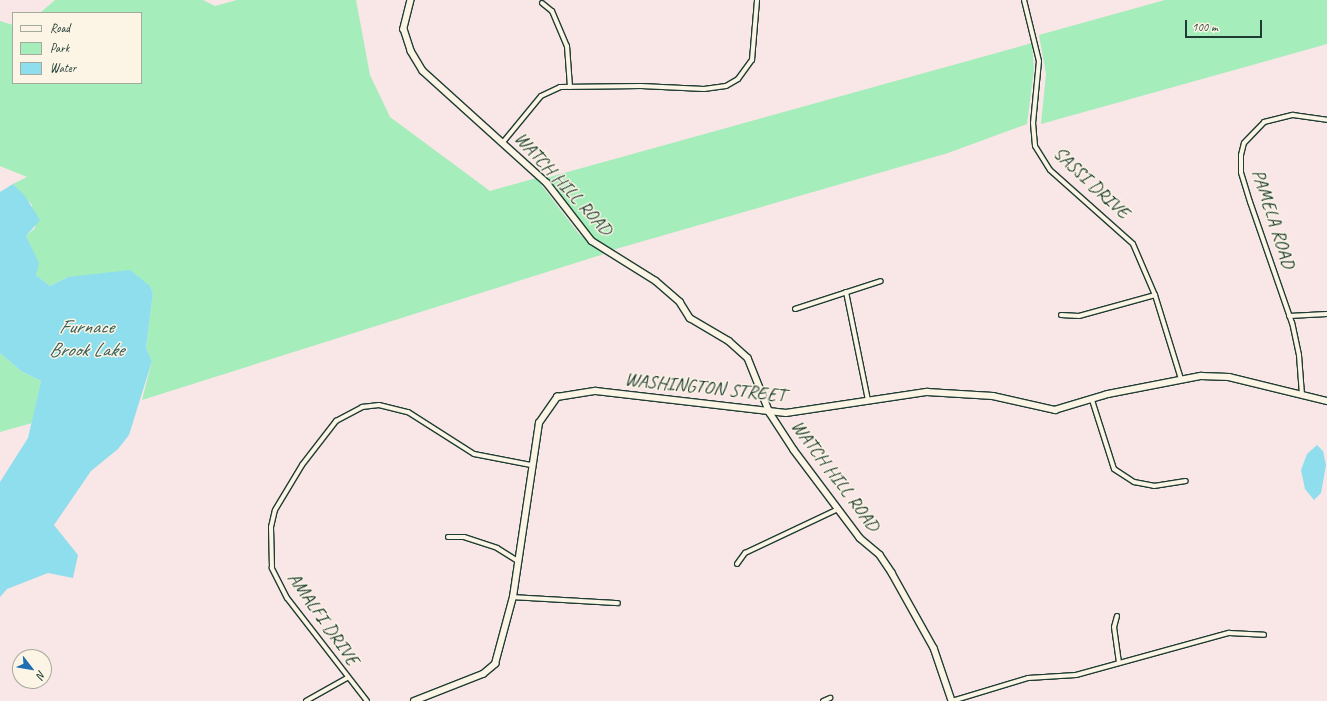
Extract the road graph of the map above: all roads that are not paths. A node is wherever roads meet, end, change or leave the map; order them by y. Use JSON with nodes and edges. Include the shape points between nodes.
{"nodes":[{"id":1,"x":411,"y":0,"type":"edge"},
{"id":2,"x":757,"y":0,"type":"edge"},
{"id":3,"x":1024,"y":0,"type":"edge"},
{"id":4,"x":542,"y":3,"type":"dead end"},
{"id":5,"x":570,"y":87,"type":"junction"},
{"id":6,"x":1327,"y":120,"type":"edge"},
{"id":7,"x":504,"y":141,"type":"junction"},
{"id":8,"x":881,"y":281,"type":"dead end"},
{"id":9,"x":846,"y":292,"type":"junction"},
{"id":10,"x":1155,"y":295,"type":"junction"},
{"id":11,"x":795,"y":309,"type":"dead end"},
{"id":12,"x":1327,"y":314,"type":"edge"},
{"id":13,"x":1061,"y":315,"type":"dead end"},
{"id":14,"x":1289,"y":316,"type":"junction"},
{"id":15,"x":1181,"y":379,"type":"junction"},
{"id":16,"x":1302,"y":395,"type":"junction"},
{"id":17,"x":868,"y":400,"type":"junction"},
{"id":18,"x":1092,"y":400,"type":"junction"},
{"id":19,"x":1327,"y":401,"type":"edge"},
{"id":20,"x":770,"y":413,"type":"junction"},
{"id":21,"x":531,"y":465,"type":"junction"},
{"id":22,"x":1186,"y":481,"type":"dead end"},
{"id":23,"x":838,"y":509,"type":"junction"},
{"id":24,"x":448,"y":537,"type":"dead end"},
{"id":25,"x":518,"y":561,"type":"junction"},
{"id":26,"x":737,"y":564,"type":"dead end"},
{"id":27,"x":513,"y":597,"type":"junction"},
{"id":28,"x":618,"y":603,"type":"dead end"},
{"id":29,"x":1117,"y":616,"type":"dead end"},
{"id":30,"x":1264,"y":635,"type":"dead end"},
{"id":31,"x":1119,"y":662,"type":"junction"},
{"id":32,"x":347,"y":678,"type":"junction"},
{"id":33,"x":830,"y":698,"type":"dead end"},
{"id":34,"x":421,"y":700,"type":"edge"},
{"id":35,"x":306,"y":701,"type":"edge"},
{"id":36,"x":367,"y":701,"type":"edge"},
{"id":37,"x":414,"y":701,"type":"edge"},
{"id":38,"x":823,"y":701,"type":"edge"},
{"id":39,"x":952,"y":701,"type":"edge"}],
"edges":[{"from":1,"to":7,"type":"street","name":"WATCH HILL ROAD","via":[[404,29],[411,51],[423,71]]},
{"from":2,"to":5,"type":"street","via":[[752,60],[738,79],[726,86],[704,89]]},
{"from":3,"to":10,"type":"street","name":"SASSI DRIVE","via":[[1040,61],[1034,118],[1035,146],[1050,170],[1133,244]]},
{"from":4,"to":5,"type":"street","via":[[552,11],[565,40]]},
{"from":5,"to":7,"type":"street","via":[[541,96]]},
{"from":6,"to":14,"type":"street","name":"PAMELA ROAD","via":[[1293,115],[1264,122],[1244,143],[1241,155],[1241,172]]},
{"from":7,"to":20,"type":"street","name":"WATCH HILL ROAD","via":[[553,189],[592,241],[656,281],[680,302],[690,318],[748,358]]},
{"from":8,"to":9,"type":"street"},
{"from":9,"to":11,"type":"street"},
{"from":9,"to":17,"type":"street"},
{"from":10,"to":13,"type":"street","via":[[1079,316]]},
{"from":10,"to":15,"type":"street","name":"SASSI DRIVE"},
{"from":12,"to":14,"type":"street"},
{"from":14,"to":16,"type":"street","name":"PAMELA ROAD","via":[[1299,355]]},
{"from":15,"to":16,"type":"street","name":"WASHINGTON STREET","via":[[1229,377]]},
{"from":15,"to":18,"type":"street","name":"WASHINGTON STREET"},
{"from":16,"to":19,"type":"street","name":"WASHINGTON STREET"},
{"from":17,"to":18,"type":"street","name":"WASHINGTON STREET","via":[[927,392],[969,393],[1055,410]]},
{"from":17,"to":20,"type":"street","name":"WASHINGTON STREET","via":[[828,408]]},
{"from":18,"to":22,"type":"street","via":[[1114,469],[1134,482],[1154,486]]},
{"from":20,"to":21,"type":"street","name":"WASHINGTON STREET","via":[[596,391],[572,392],[558,397],[546,409],[539,423]]},
{"from":20,"to":23,"type":"street","name":"WATCH HILL ROAD"},
{"from":21,"to":25,"type":"street","name":"WASHINGTON STREET"},
{"from":21,"to":32,"type":"street","name":"AMALFI DRIVE","via":[[474,454],[408,412],[379,405],[345,415],[323,435],[275,510],[270,545],[272,568],[281,589]]},
{"from":23,"to":26,"type":"street","via":[[745,553]]},
{"from":23,"to":39,"type":"street","name":"WATCH HILL ROAD","via":[[892,573],[934,648]]},
{"from":24,"to":25,"type":"street","via":[[464,537],[498,548]]},
{"from":25,"to":27,"type":"street","name":"WASHINGTON STREET"},
{"from":27,"to":28,"type":"street"},
{"from":27,"to":34,"type":"street","name":"WASHINGTON STREET","via":[[501,650],[490,670]]},
{"from":29,"to":31,"type":"street","via":[[1114,627]]},
{"from":30,"to":31,"type":"street","via":[[1229,633]]},
{"from":31,"to":39,"type":"street","via":[[1076,675],[1008,683]]},
{"from":32,"to":35,"type":"street"},
{"from":32,"to":36,"type":"street","name":"AMALFI DRIVE"},
{"from":33,"to":38,"type":"street"},
{"from":34,"to":37,"type":"street","name":"WASHINGTON STREET"}]}
